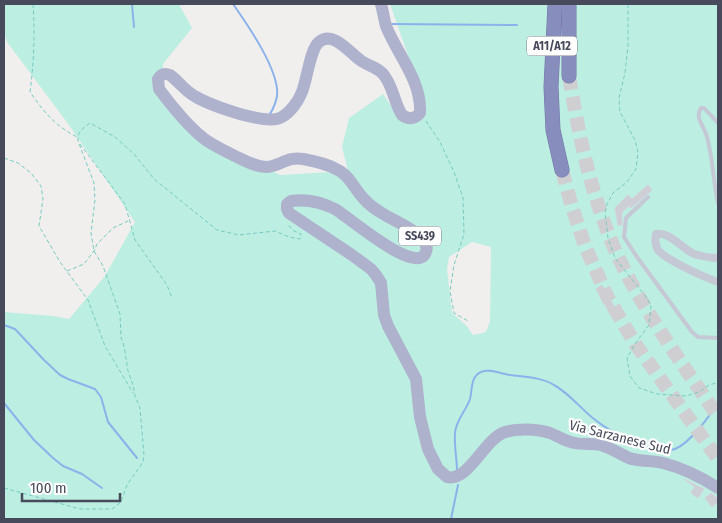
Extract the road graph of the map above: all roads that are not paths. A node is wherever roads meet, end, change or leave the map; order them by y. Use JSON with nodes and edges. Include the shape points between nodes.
{"nodes":[{"id":1,"x":381,"y":4,"type":"edge"},
{"id":2,"x":555,"y":4,"type":"edge"},
{"id":3,"x":569,"y":4,"type":"edge"},
{"id":4,"x":568,"y":76,"type":"tunnel mouth"},
{"id":5,"x":718,"y":123,"type":"edge"},
{"id":6,"x":562,"y":170,"type":"tunnel mouth"},
{"id":7,"x":648,"y":197,"type":"dead end"},
{"id":8,"x":718,"y":203,"type":"edge"},
{"id":9,"x":716,"y":256,"type":"edge"},
{"id":10,"x":718,"y":282,"type":"edge"},
{"id":11,"x":718,"y":338,"type":"edge"},
{"id":12,"x":718,"y":490,"type":"edge"}],
"edges":[{"from":1,"to":12,"type":"main road","name":"Via Sarzanese Sud","number":"SS439","via":[[386,26],[406,61],[420,100],[420,112],[414,118],[402,115],[378,68],[360,60],[331,38],[324,38],[317,44],[302,94],[290,111],[279,118],[267,119],[214,106],[190,93],[170,75],[159,76],[159,89],[202,137],[257,166],[269,167],[290,158],[302,158],[337,169],[348,177],[373,208],[420,236],[426,248],[425,254],[415,260],[334,209],[309,200],[287,204],[294,217],[371,268],[381,284],[388,326],[416,379],[428,448],[438,469],[447,477],[463,474],[500,434],[536,430],[574,443],[602,445],[629,458],[677,467]]},
{"from":2,"to":6,"type":"highway","number":"A11/A12","via":[[550,87],[553,130]]},
{"from":3,"to":4,"type":"highway","number":"A11/A12"},
{"from":5,"to":8,"type":"lane","via":[[704,108],[698,112],[707,136]]},
{"from":7,"to":11,"type":"lane","via":[[626,218],[624,237],[692,332],[698,337]]},
{"from":9,"to":10,"type":"street","via":[[695,254],[667,235],[656,234],[654,240],[657,249],[666,257]]}]}
